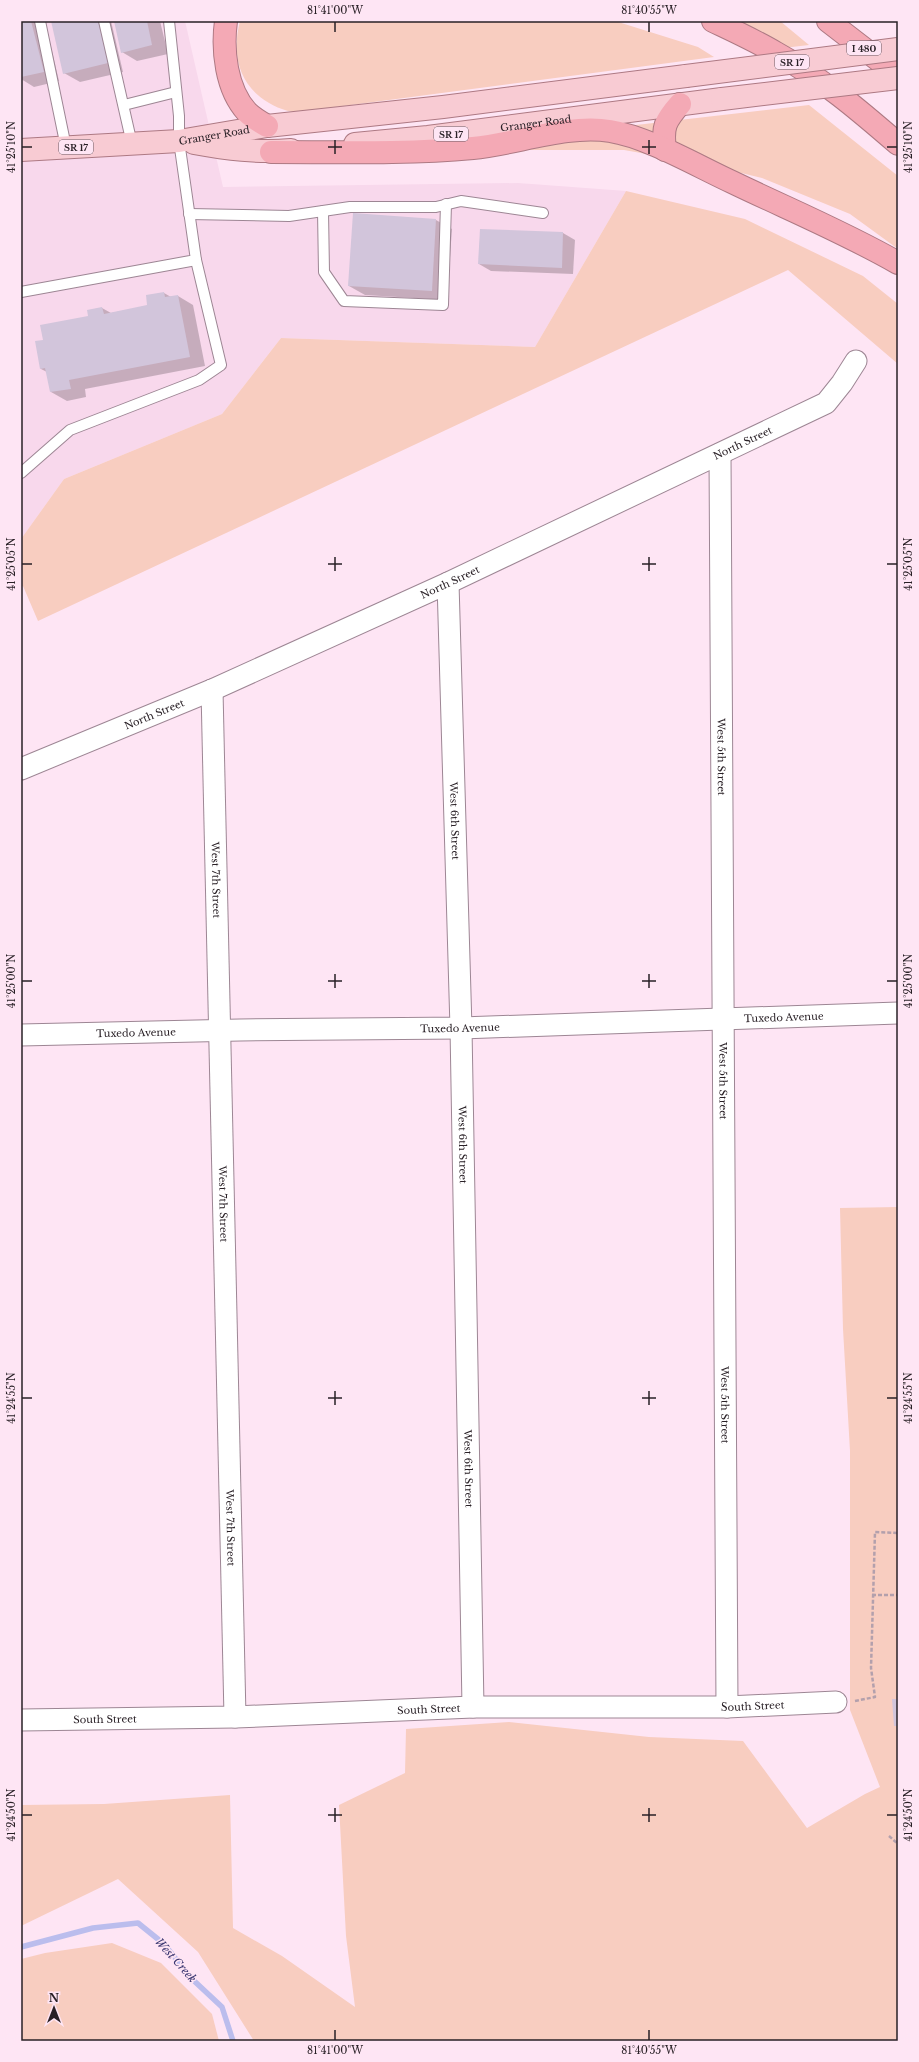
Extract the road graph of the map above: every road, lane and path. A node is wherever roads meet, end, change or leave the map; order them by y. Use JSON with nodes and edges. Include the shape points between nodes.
{"nodes":[{"id":1,"x":40,"y":21,"type":"edge"},
{"id":2,"x":104,"y":21,"type":"edge"},
{"id":3,"x":169,"y":21,"type":"edge"},
{"id":4,"x":226,"y":21,"type":"edge"},
{"id":5,"x":713,"y":21,"type":"edge"},
{"id":6,"x":828,"y":21,"type":"edge"},
{"id":7,"x":898,"y":49,"type":"edge"},
{"id":8,"x":898,"y":77,"type":"edge"},
{"id":9,"x":176,"y":92,"type":"junction"},
{"id":10,"x":680,"y":104,"type":"junction"},
{"id":11,"x":124,"y":105,"type":"junction"},
{"id":12,"x":267,"y":126,"type":"junction"},
{"id":13,"x":179,"y":141,"type":"junction"},
{"id":14,"x":132,"y":144,"type":"junction"},
{"id":15,"x":898,"y":144,"type":"edge"},
{"id":16,"x":66,"y":147,"type":"junction"},
{"id":17,"x":21,"y":150,"type":"edge"},
{"id":18,"x":665,"y":150,"type":"junction"},
{"id":19,"x":271,"y":152,"type":"junction"},
{"id":20,"x":446,"y":204,"type":"junction"},
{"id":21,"x":324,"y":210,"type":"junction"},
{"id":22,"x":542,"y":213,"type":"dead end"},
{"id":23,"x":189,"y":214,"type":"junction"},
{"id":24,"x":196,"y":260,"type":"junction"},
{"id":25,"x":898,"y":263,"type":"edge"},
{"id":26,"x":21,"y":292,"type":"edge"},
{"id":27,"x":856,"y":361,"type":"dead end"},
{"id":28,"x":720,"y":454,"type":"junction"},
{"id":29,"x":21,"y":473,"type":"edge"},
{"id":30,"x":448,"y":583,"type":"junction"},
{"id":31,"x":212,"y":690,"type":"junction"},
{"id":32,"x":21,"y":769,"type":"edge"},
{"id":33,"x":898,"y":997,"type":"edge"},
{"id":34,"x":898,"y":1013,"type":"edge"},
{"id":35,"x":846,"y":1014,"type":"junction"},
{"id":36,"x":723,"y":1018,"type":"junction"},
{"id":37,"x":461,"y":1028,"type":"junction"},
{"id":38,"x":220,"y":1030,"type":"junction"},
{"id":39,"x":21,"y":1035,"type":"edge"},
{"id":40,"x":898,"y":1533,"type":"edge"},
{"id":41,"x":872,"y":1595,"type":"junction"},
{"id":42,"x":898,"y":1595,"type":"edge"},
{"id":43,"x":844,"y":1702,"type":"joint"},
{"id":44,"x":473,"y":1707,"type":"junction"},
{"id":45,"x":727,"y":1707,"type":"junction"},
{"id":46,"x":235,"y":1717,"type":"junction"},
{"id":47,"x":21,"y":1720,"type":"edge"},
{"id":48,"x":889,"y":1836,"type":"dead end"},
{"id":49,"x":898,"y":1844,"type":"edge"}],
"edges":[{"from":1,"to":16,"type":"lane"},
{"from":2,"to":11,"type":"lane"},
{"from":3,"to":9,"type":"lane"},
{"from":4,"to":12,"type":"highway","via":[[225,55],[230,79],[247,112]]},
{"from":5,"to":15,"type":"highway","via":[[777,53],[807,72]]},
{"from":6,"to":8,"type":"highway","number":"I 480"},
{"from":7,"to":12,"type":"main road","name":"Granger Road","number":"SR 17","bridge":true,"via":[[443,108]]},
{"from":8,"to":10,"type":"main road","name":"Granger Road","number":"SR 17","bridge":true},
{"from":9,"to":11,"type":"lane"},
{"from":9,"to":13,"type":"lane"},
{"from":10,"to":18,"type":"highway","via":[[666,122],[663,136]]},
{"from":10,"to":19,"type":"main road","name":"Granger Road","number":"SR 17","via":[[428,137]]},
{"from":11,"to":14,"type":"lane"},
{"from":12,"to":13,"type":"main road","name":"Granger Road","number":"SR 17"},
{"from":13,"to":14,"type":"main road","number":"SR 17"},
{"from":13,"to":19,"type":"main road","name":"Granger Road","number":"SR 17","via":[[237,151]]},
{"from":13,"to":23,"type":"lane"},
{"from":14,"to":16,"type":"main road","number":"SR 17"},
{"from":16,"to":17,"type":"main road","number":"SR 17"},
{"from":18,"to":19,"type":"highway","via":[[620,133],[595,130],[560,133],[474,148],[424,151]]},
{"from":18,"to":25,"type":"highway","via":[[847,234]]},
{"from":20,"to":21,"type":"lane","via":[[436,207],[350,207]]},
{"from":20,"to":21,"type":"lane","via":[[443,305],[344,301],[324,272]]},
{"from":20,"to":22,"type":"lane","via":[[461,201]]},
{"from":21,"to":23,"type":"lane","via":[[289,216]]},
{"from":23,"to":24,"type":"lane"},
{"from":24,"to":26,"type":"lane"},
{"from":24,"to":29,"type":"lane","via":[[221,365],[199,380],[70,430]]},
{"from":27,"to":28,"type":"street","name":"North Street","via":[[826,403]]},
{"from":28,"to":30,"type":"street","name":"North Street"},
{"from":28,"to":36,"type":"street","name":"West 5th Street"},
{"from":30,"to":31,"type":"street","name":"North Street"},
{"from":30,"to":37,"type":"street","name":"West 6th Street"},
{"from":31,"to":32,"type":"street","name":"North Street"},
{"from":31,"to":38,"type":"street","name":"West 7th Street"},
{"from":33,"to":35,"type":"street","via":[[871,1008]]},
{"from":34,"to":35,"type":"street","name":"Tuxedo Avenue"},
{"from":35,"to":36,"type":"street","name":"Tuxedo Avenue"},
{"from":36,"to":37,"type":"street","name":"Tuxedo Avenue"},
{"from":36,"to":45,"type":"street","name":"West 5th Street"},
{"from":37,"to":38,"type":"street","name":"Tuxedo Avenue"},
{"from":37,"to":44,"type":"street","name":"West 6th Street"},
{"from":38,"to":39,"type":"street","name":"Tuxedo Avenue"},
{"from":38,"to":46,"type":"street","name":"West 7th Street"},
{"from":40,"to":41,"type":"path","via":[[875,1532]]},
{"from":41,"to":42,"type":"path"},
{"from":41,"to":43,"type":"path","via":[[871,1668],[875,1697]]},
{"from":43,"to":45,"type":"street","name":"South Street"},
{"from":44,"to":45,"type":"street","name":"South Street"},
{"from":44,"to":46,"type":"street","name":"South Street"},
{"from":46,"to":47,"type":"street","name":"South Street"},
{"from":48,"to":49,"type":"path"}]}
